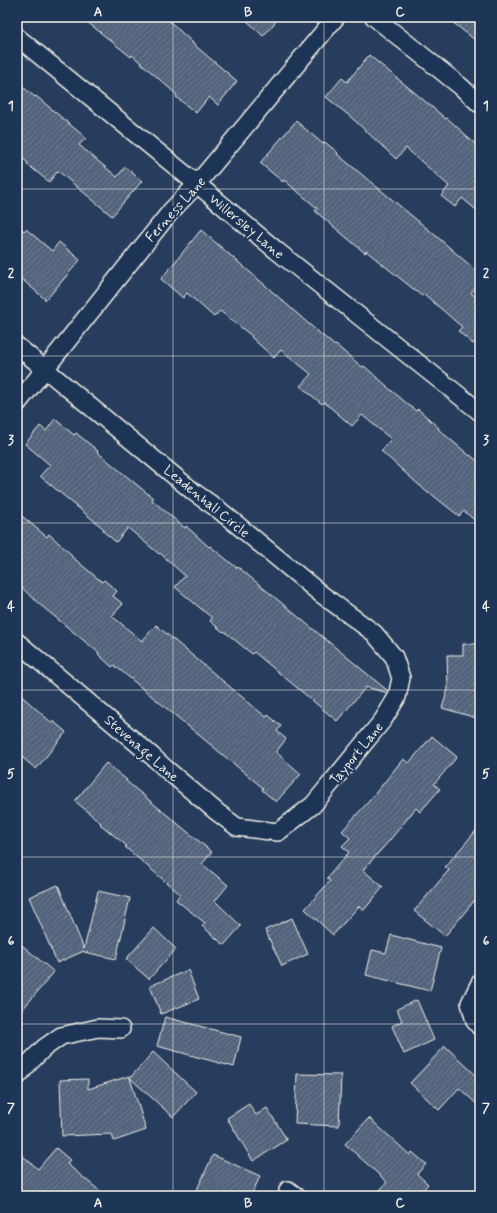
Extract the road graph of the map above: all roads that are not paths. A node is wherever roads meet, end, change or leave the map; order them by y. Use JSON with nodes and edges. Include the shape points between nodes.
{"nodes":[{"id":1,"x":336,"y":17,"type":"edge"},
{"id":2,"x":374,"y":17,"type":"edge"},
{"id":3,"x":17,"y":37,"type":"edge"},
{"id":4,"x":480,"y":104,"type":"edge"},
{"id":5,"x":197,"y":184,"type":"junction"},
{"id":6,"x":17,"y":346,"type":"edge"},
{"id":7,"x":45,"y":369,"type":"junction"},
{"id":8,"x":17,"y":404,"type":"edge"},
{"id":9,"x":480,"y":412,"type":"edge"},
{"id":10,"x":17,"y":642,"type":"edge"},
{"id":11,"x":394,"y":657,"type":"joint"},
{"id":12,"x":278,"y":832,"type":"joint"},
{"id":13,"x":480,"y":983,"type":"edge"},
{"id":14,"x":480,"y":1028,"type":"edge"},
{"id":15,"x":121,"y":1029,"type":"dead end"},
{"id":16,"x":17,"y":1077,"type":"edge"}],
"edges":[{"from":1,"to":5,"type":"street","name":"Ferness Lane"},
{"from":2,"to":4,"type":"street"},
{"from":3,"to":5,"type":"street","name":"Willersley Lane"},
{"from":5,"to":7,"type":"street","name":"Ferness Lane","via":[[171,211]]},
{"from":5,"to":9,"type":"street","name":"Willersley Lane"},
{"from":6,"to":7,"type":"street","name":"Leadenhall Circle"},
{"from":7,"to":8,"type":"street","name":"Ferness Lane"},
{"from":7,"to":11,"type":"street","name":"Leadenhall Circle","via":[[195,493],[374,633]]},
{"from":10,"to":12,"type":"street","name":"Stevenage Lane","via":[[237,827]]},
{"from":11,"to":12,"type":"street","name":"Tayport Lane","via":[[401,678],[396,697],[383,720],[313,805]]},
{"from":13,"to":14,"type":"street","via":[[470,1003],[475,1021]]},
{"from":15,"to":16,"type":"street","via":[[98,1028],[61,1036],[44,1048]]}]}
